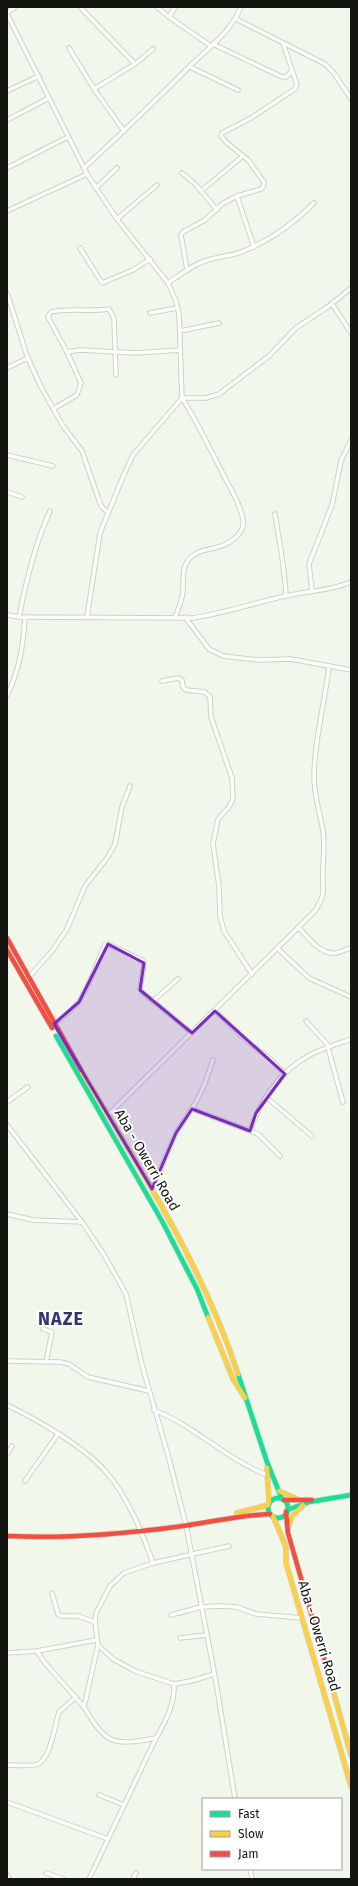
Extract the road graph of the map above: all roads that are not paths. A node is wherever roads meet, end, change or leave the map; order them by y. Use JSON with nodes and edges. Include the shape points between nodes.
{"nodes":[{"id":1,"x":15,"y":7,"type":"edge"},
{"id":2,"x":80,"y":7,"type":"edge"},
{"id":3,"x":157,"y":7,"type":"edge"},
{"id":4,"x":175,"y":7,"type":"edge"},
{"id":5,"x":241,"y":7,"type":"edge"},
{"id":6,"x":7,"y":14,"type":"edge"},
{"id":7,"x":169,"y":17,"type":"junction"},
{"id":8,"x":236,"y":19,"type":"junction"},
{"id":9,"x":283,"y":43,"type":"junction"},
{"id":10,"x":212,"y":45,"type":"junction"},
{"id":11,"x":69,"y":48,"type":"dead end"},
{"id":12,"x":152,"y":48,"type":"dead end"},
{"id":13,"x":135,"y":64,"type":"junction"},
{"id":14,"x":190,"y":67,"type":"junction"},
{"id":15,"x":292,"y":71,"type":"junction"},
{"id":16,"x":39,"y":76,"type":"junction"},
{"id":17,"x":94,"y":89,"type":"junction"},
{"id":18,"x":238,"y":90,"type":"dead end"},
{"id":19,"x":7,"y":91,"type":"edge"},
{"id":20,"x":49,"y":98,"type":"junction"},
{"id":21,"x":351,"y":99,"type":"edge"},
{"id":22,"x":7,"y":120,"type":"edge"},
{"id":23,"x":124,"y":131,"type":"junction"},
{"id":24,"x":68,"y":136,"type":"junction"},
{"id":25,"x":243,"y":156,"type":"junction"},
{"id":26,"x":7,"y":168,"type":"edge"},
{"id":27,"x":84,"y":168,"type":"junction"},
{"id":28,"x":117,"y":168,"type":"dead end"},
{"id":29,"x":182,"y":173,"type":"dead end"},
{"id":30,"x":87,"y":174,"type":"junction"},
{"id":31,"x":157,"y":185,"type":"dead end"},
{"id":32,"x":96,"y":188,"type":"junction"},
{"id":33,"x":201,"y":191,"type":"junction"},
{"id":34,"x":237,"y":196,"type":"junction"},
{"id":35,"x":314,"y":203,"type":"dead end"},
{"id":36,"x":217,"y":210,"type":"junction"},
{"id":37,"x":7,"y":211,"type":"edge"},
{"id":38,"x":117,"y":219,"type":"junction"},
{"id":39,"x":254,"y":246,"type":"junction"},
{"id":40,"x":80,"y":248,"type":"dead end"},
{"id":41,"x":150,"y":259,"type":"junction"},
{"id":42,"x":187,"y":270,"type":"junction"},
{"id":43,"x":168,"y":283,"type":"junction"},
{"id":44,"x":351,"y":288,"type":"edge"},
{"id":45,"x":7,"y":293,"type":"edge"},
{"id":46,"x":332,"y":304,"type":"junction"},
{"id":47,"x":178,"y":308,"type":"junction"},
{"id":48,"x":150,"y":313,"type":"dead end"},
{"id":49,"x":219,"y":323,"type":"dead end"},
{"id":50,"x":180,"y":332,"type":"junction"},
{"id":51,"x":351,"y":333,"type":"edge"},
{"id":52,"x":180,"y":350,"type":"junction"},
{"id":53,"x":67,"y":352,"type":"junction"},
{"id":54,"x":115,"y":352,"type":"junction"},
{"id":55,"x":28,"y":358,"type":"junction"},
{"id":56,"x":7,"y":368,"type":"edge"},
{"id":57,"x":116,"y":375,"type":"dead end"},
{"id":58,"x":182,"y":398,"type":"junction"},
{"id":59,"x":53,"y":409,"type":"junction"},
{"id":60,"x":351,"y":440,"type":"edge"},
{"id":61,"x":7,"y":455,"type":"edge"},
{"id":62,"x":53,"y":466,"type":"dead end"},
{"id":63,"x":7,"y":492,"type":"edge"},
{"id":64,"x":22,"y":497,"type":"dead end"},
{"id":65,"x":50,"y":511,"type":"dead end"},
{"id":66,"x":108,"y":514,"type":"junction"},
{"id":67,"x":275,"y":514,"type":"dead end"},
{"id":68,"x":351,"y":582,"type":"edge"},
{"id":69,"x":312,"y":591,"type":"junction"},
{"id":70,"x":286,"y":596,"type":"junction"},
{"id":71,"x":7,"y":614,"type":"edge"},
{"id":72,"x":19,"y":617,"type":"junction"},
{"id":73,"x":25,"y":617,"type":"junction"},
{"id":74,"x":88,"y":617,"type":"junction"},
{"id":75,"x":175,"y":617,"type":"junction"},
{"id":76,"x":185,"y":618,"type":"junction"},
{"id":77,"x":328,"y":666,"type":"junction"},
{"id":78,"x":351,"y":670,"type":"edge"},
{"id":79,"x":162,"y":681,"type":"dead end"},
{"id":80,"x":7,"y":696,"type":"edge"},
{"id":81,"x":130,"y":786,"type":"dead end"},
{"id":82,"x":298,"y":927,"type":"junction"},
{"id":83,"x":7,"y":938,"type":"edge"},
{"id":84,"x":277,"y":948,"type":"junction"},
{"id":85,"x":351,"y":948,"type":"edge"},
{"id":86,"x":7,"y":950,"type":"edge"},
{"id":87,"x":252,"y":974,"type":"junction"},
{"id":88,"x":29,"y":978,"type":"junction"},
{"id":89,"x":178,"y":979,"type":"dead end"},
{"id":90,"x":351,"y":997,"type":"edge"},
{"id":91,"x":153,"y":1001,"type":"junction"},
{"id":92,"x":215,"y":1011,"type":"junction"},
{"id":93,"x":306,"y":1021,"type":"dead end"},
{"id":94,"x":54,"y":1024,"type":"junction"},
{"id":95,"x":192,"y":1033,"type":"junction"},
{"id":96,"x":351,"y":1039,"type":"edge"},
{"id":97,"x":328,"y":1047,"type":"junction"},
{"id":98,"x":213,"y":1060,"type":"dead end"},
{"id":99,"x":285,"y":1074,"type":"junction"},
{"id":100,"x":28,"y":1087,"type":"dead end"},
{"id":101,"x":266,"y":1096,"type":"junction"},
{"id":102,"x":7,"y":1102,"type":"edge"},
{"id":103,"x":343,"y":1102,"type":"dead end"},
{"id":104,"x":192,"y":1109,"type":"junction"},
{"id":105,"x":108,"y":1115,"type":"junction"},
{"id":106,"x":7,"y":1125,"type":"edge"},
{"id":107,"x":250,"y":1131,"type":"junction"},
{"id":108,"x":312,"y":1136,"type":"dead end"},
{"id":109,"x":280,"y":1156,"type":"dead end"},
{"id":110,"x":152,"y":1190,"type":"junction"},
{"id":111,"x":7,"y":1214,"type":"edge"},
{"id":112,"x":82,"y":1222,"type":"junction"},
{"id":113,"x":43,"y":1329,"type":"dead end"},
{"id":114,"x":7,"y":1361,"type":"edge"},
{"id":115,"x":46,"y":1362,"type":"junction"},
{"id":116,"x":149,"y":1391,"type":"junction"},
{"id":117,"x":248,"y":1402,"type":"junction"},
{"id":118,"x":7,"y":1405,"type":"edge"},
{"id":119,"x":154,"y":1410,"type":"junction"},
{"id":120,"x":58,"y":1434,"type":"junction"},
{"id":121,"x":12,"y":1446,"type":"dead end"},
{"id":122,"x":7,"y":1454,"type":"edge"},
{"id":123,"x":267,"y":1462,"type":"junction"},
{"id":124,"x":267,"y":1475,"type":"junction"},
{"id":125,"x":25,"y":1481,"type":"dead end"},
{"id":126,"x":279,"y":1492,"type":"junction"},
{"id":127,"x":351,"y":1494,"type":"edge"},
{"id":128,"x":283,"y":1499,"type":"junction"},
{"id":129,"x":297,"y":1500,"type":"junction"},
{"id":130,"x":316,"y":1501,"type":"junction"},
{"id":131,"x":269,"y":1504,"type":"junction"},
{"id":132,"x":303,"y":1505,"type":"junction"},
{"id":133,"x":287,"y":1511,"type":"junction"},
{"id":134,"x":272,"y":1515,"type":"junction"},
{"id":135,"x":225,"y":1519,"type":"junction"},
{"id":136,"x":186,"y":1525,"type":"junction"},
{"id":137,"x":140,"y":1531,"type":"junction"},
{"id":138,"x":288,"y":1533,"type":"junction"},
{"id":139,"x":7,"y":1536,"type":"edge"},
{"id":140,"x":229,"y":1546,"type":"dead end"},
{"id":141,"x":190,"y":1555,"type":"junction"},
{"id":142,"x":154,"y":1564,"type":"junction"},
{"id":143,"x":52,"y":1593,"type":"dead end"},
{"id":144,"x":201,"y":1607,"type":"junction"},
{"id":145,"x":171,"y":1615,"type":"dead end"},
{"id":146,"x":302,"y":1618,"type":"junction"},
{"id":147,"x":95,"y":1622,"type":"junction"},
{"id":148,"x":207,"y":1635,"type":"junction"},
{"id":149,"x":180,"y":1638,"type":"dead end"},
{"id":150,"x":96,"y":1640,"type":"junction"},
{"id":151,"x":98,"y":1645,"type":"junction"},
{"id":152,"x":36,"y":1651,"type":"junction"},
{"id":153,"x":7,"y":1653,"type":"edge"},
{"id":154,"x":214,"y":1674,"type":"junction"},
{"id":155,"x":174,"y":1684,"type":"junction"},
{"id":156,"x":76,"y":1697,"type":"junction"},
{"id":157,"x":84,"y":1707,"type":"junction"},
{"id":158,"x":156,"y":1738,"type":"junction"},
{"id":159,"x":351,"y":1755,"type":"edge"},
{"id":160,"x":7,"y":1765,"type":"edge"},
{"id":161,"x":351,"y":1786,"type":"edge"},
{"id":162,"x":99,"y":1795,"type":"dead end"},
{"id":163,"x":236,"y":1798,"type":"edge"},
{"id":164,"x":7,"y":1802,"type":"edge"},
{"id":165,"x":124,"y":1805,"type":"junction"},
{"id":166,"x":108,"y":1839,"type":"junction"},
{"id":167,"x":46,"y":1873,"type":"dead end"},
{"id":168,"x":136,"y":1873,"type":"dead end"},
{"id":169,"x":7,"y":1875,"type":"edge"},
{"id":170,"x":9,"y":1879,"type":"edge"},
{"id":171,"x":63,"y":1879,"type":"edge"},
{"id":172,"x":89,"y":1879,"type":"edge"},
{"id":173,"x":133,"y":1879,"type":"edge"}],
"edges":[{"from":1,"to":6,"type":"street"},
{"from":2,"to":13,"type":"street"},
{"from":3,"to":7,"type":"street"},
{"from":4,"to":7,"type":"street"},
{"from":5,"to":8,"type":"street"},
{"from":6,"to":16,"type":"street"},
{"from":7,"to":10,"type":"street"},
{"from":8,"to":9,"type":"street"},
{"from":8,"to":10,"type":"street"},
{"from":9,"to":15,"type":"street"},
{"from":9,"to":21,"type":"street","via":[[324,64],[334,73]]},
{"from":10,"to":14,"type":"street"},
{"from":10,"to":15,"type":"street","via":[[282,77],[286,77]]},
{"from":11,"to":17,"type":"street"},
{"from":12,"to":13,"type":"street"},
{"from":13,"to":17,"type":"street"},
{"from":14,"to":18,"type":"street"},
{"from":14,"to":23,"type":"street"},
{"from":15,"to":25,"type":"street","via":[[297,85],[295,89],[251,118],[222,133],[222,138]]},
{"from":16,"to":19,"type":"street"},
{"from":16,"to":20,"type":"street"},
{"from":17,"to":23,"type":"street"},
{"from":20,"to":22,"type":"street"},
{"from":20,"to":24,"type":"street"},
{"from":23,"to":27,"type":"street"},
{"from":24,"to":26,"type":"street"},
{"from":24,"to":27,"type":"street"},
{"from":25,"to":33,"type":"street"},
{"from":25,"to":34,"type":"street","via":[[264,185],[261,189]]},
{"from":27,"to":30,"type":"street"},
{"from":28,"to":32,"type":"street"},
{"from":29,"to":33,"type":"street"},
{"from":30,"to":32,"type":"street"},
{"from":30,"to":37,"type":"street"},
{"from":31,"to":38,"type":"street"},
{"from":32,"to":38,"type":"street"},
{"from":33,"to":36,"type":"street"},
{"from":34,"to":36,"type":"street","via":[[222,204]]},
{"from":34,"to":39,"type":"street"},
{"from":35,"to":39,"type":"street","via":[[295,222]]},
{"from":36,"to":42,"type":"street","via":[[181,235]]},
{"from":38,"to":41,"type":"street"},
{"from":39,"to":42,"type":"street","via":[[231,256],[207,260]]},
{"from":40,"to":41,"type":"street","via":[[102,283]]},
{"from":41,"to":43,"type":"street"},
{"from":42,"to":43,"type":"street"},
{"from":43,"to":47,"type":"street"},
{"from":44,"to":46,"type":"street"},
{"from":45,"to":55,"type":"street"},
{"from":46,"to":51,"type":"street"},
{"from":46,"to":58,"type":"street","via":[[296,328],[269,356],[219,394],[206,398]]},
{"from":47,"to":48,"type":"street"},
{"from":47,"to":50,"type":"street"},
{"from":49,"to":50,"type":"street"},
{"from":50,"to":52,"type":"street"},
{"from":52,"to":54,"type":"street","via":[[136,354]]},
{"from":52,"to":58,"type":"street"},
{"from":53,"to":54,"type":"street"},
{"from":53,"to":54,"type":"street","via":[[48,314],[51,312],[66,309],[109,309],[114,318]]},
{"from":53,"to":59,"type":"street","via":[[81,383],[80,388],[77,395]]},
{"from":54,"to":57,"type":"street"},
{"from":55,"to":56,"type":"street"},
{"from":55,"to":59,"type":"street"},
{"from":58,"to":66,"type":"street","via":[[133,455]]},
{"from":58,"to":75,"type":"street","via":[[232,491],[244,522],[243,528],[232,541],[211,550],[201,551],[189,559],[183,575],[182,597]]},
{"from":59,"to":66,"type":"street","via":[[82,451],[101,506]]},
{"from":60,"to":69,"type":"street","via":[[341,461],[332,505],[309,564]]},
{"from":61,"to":62,"type":"street"},
{"from":63,"to":64,"type":"street"},
{"from":65,"to":72,"type":"street","via":[[24,592]]},
{"from":66,"to":74,"type":"street","via":[[100,533]]},
{"from":67,"to":70,"type":"street","via":[[286,576]]},
{"from":68,"to":69,"type":"street"},
{"from":69,"to":70,"type":"street"},
{"from":70,"to":76,"type":"street","via":[[218,614]]},
{"from":71,"to":72,"type":"street"},
{"from":72,"to":73,"type":"street"},
{"from":73,"to":74,"type":"street"},
{"from":73,"to":80,"type":"street","via":[[23,650],[17,674]]},
{"from":74,"to":75,"type":"street"},
{"from":75,"to":76,"type":"street"},
{"from":76,"to":77,"type":"street","via":[[209,649],[223,656],[259,660],[291,659]]},
{"from":77,"to":78,"type":"street"},
{"from":77,"to":82,"type":"street","via":[[315,750],[314,779],[323,832],[324,891],[315,911]]},
{"from":79,"to":87,"type":"street","via":[[178,678],[182,680],[186,690],[205,692],[210,697],[212,717],[232,778],[233,792],[229,807],[218,819],[213,844],[220,916],[224,931]]},
{"from":81,"to":88,"type":"street","via":[[122,806],[115,844],[85,886],[67,929]]},
{"from":82,"to":84,"type":"street"},
{"from":82,"to":85,"type":"street","via":[[314,944],[328,953]]},
{"from":83,"to":88,"type":"main road","name":"Aba - Owerri Road"},
{"from":84,"to":87,"type":"street"},
{"from":84,"to":90,"type":"street","via":[[309,978]]},
{"from":86,"to":117,"type":"main road","name":"Aba - Owerri Road","via":[[162,1221],[197,1288],[238,1390]]},
{"from":87,"to":92,"type":"street"},
{"from":88,"to":94,"type":"main road","name":"Aba - Owerri Road"},
{"from":89,"to":91,"type":"street"},
{"from":91,"to":94,"type":"street","via":[[140,989],[144,963],[142,960],[108,944],[96,962],[79,1002]]},
{"from":91,"to":95,"type":"street"},
{"from":92,"to":95,"type":"street"},
{"from":92,"to":99,"type":"street"},
{"from":93,"to":97,"type":"street"},
{"from":94,"to":105,"type":"main road","name":"Aba - Owerri Road"},
{"from":95,"to":105,"type":"street"},
{"from":96,"to":97,"type":"street"},
{"from":97,"to":99,"type":"street","via":[[309,1055]]},
{"from":97,"to":103,"type":"street"},
{"from":98,"to":104,"type":"street"},
{"from":99,"to":101,"type":"street"},
{"from":100,"to":102,"type":"street"},
{"from":101,"to":107,"type":"street","via":[[256,1113]]},
{"from":101,"to":108,"type":"street"},
{"from":104,"to":107,"type":"street"},
{"from":104,"to":110,"type":"street","via":[[176,1133]]},
{"from":105,"to":110,"type":"main road","name":"Aba - Owerri Road"},
{"from":106,"to":112,"type":"street"},
{"from":107,"to":109,"type":"street","via":[[262,1137]]},
{"from":110,"to":117,"type":"main road","name":"Aba - Owerri Road","via":[[210,1299]]},
{"from":111,"to":112,"type":"street","via":[[33,1220]]},
{"from":112,"to":116,"type":"street","via":[[126,1294]]},
{"from":113,"to":115,"type":"street","via":[[52,1332]]},
{"from":114,"to":115,"type":"street"},
{"from":115,"to":116,"type":"street","via":[[69,1364],[88,1377]]},
{"from":116,"to":119,"type":"street"},
{"from":117,"to":123,"type":"main road","name":"Aba - Owerri Road"},
{"from":118,"to":120,"type":"street"},
{"from":119,"to":124,"type":"street","via":[[186,1426],[237,1461]]},
{"from":119,"to":136,"type":"street"},
{"from":120,"to":125,"type":"street"},
{"from":120,"to":137,"type":"street","via":[[105,1471],[129,1508]]},
{"from":121,"to":122,"type":"street"},
{"from":123,"to":124,"type":"main road","name":"Aba - Owerri Road"},
{"from":123,"to":126,"type":"main road","name":"Aba - Owerri Road"},
{"from":124,"to":131,"type":"main road","name":"Aba - Owerri Road"},
{"from":126,"to":128,"type":"main road","name":"Aba - Owerri Road"},
{"from":126,"to":129,"type":"main road"},
{"from":127,"to":130,"type":"main road"},
{"from":128,"to":129,"type":"main road"},
{"from":128,"to":131,"type":"main road","via":[[275,1498]]},
{"from":128,"to":133,"type":"main road","name":"Aba - Owerri Road"},
{"from":129,"to":130,"type":"main road"},
{"from":130,"to":132,"type":"main road"},
{"from":131,"to":134,"type":"main road","name":"Aba - Owerri Road"},
{"from":131,"to":135,"type":"main road","via":[[236,1513]]},
{"from":132,"to":133,"type":"main road"},
{"from":132,"to":138,"type":"main road","via":[[292,1516]]},
{"from":133,"to":134,"type":"main road","via":[[279,1517]]},
{"from":133,"to":138,"type":"main road","name":"Aba - Owerri Road"},
{"from":134,"to":135,"type":"main road","via":[[249,1514]]},
{"from":134,"to":146,"type":"main road","name":"Aba - Owerri Road","via":[[286,1547],[286,1563]]},
{"from":135,"to":136,"type":"main road"},
{"from":136,"to":137,"type":"main road"},
{"from":136,"to":141,"type":"street"},
{"from":137,"to":139,"type":"main road","via":[[78,1537]]},
{"from":137,"to":142,"type":"street"},
{"from":138,"to":159,"type":"main road","name":"Aba - Owerri Road"},
{"from":140,"to":141,"type":"street"},
{"from":141,"to":142,"type":"street"},
{"from":141,"to":144,"type":"street"},
{"from":142,"to":147,"type":"street","via":[[124,1573],[110,1586]]},
{"from":143,"to":147,"type":"street","via":[[58,1614],[78,1616]]},
{"from":144,"to":145,"type":"street"},
{"from":144,"to":146,"type":"street","via":[[237,1607],[256,1614]]},
{"from":144,"to":148,"type":"street"},
{"from":146,"to":161,"type":"main road","name":"Aba - Owerri Road"},
{"from":147,"to":150,"type":"street"},
{"from":148,"to":149,"type":"street"},
{"from":148,"to":154,"type":"street"},
{"from":150,"to":151,"type":"street"},
{"from":150,"to":152,"type":"street"},
{"from":151,"to":155,"type":"street","via":[[113,1659],[135,1671]]},
{"from":151,"to":157,"type":"street"},
{"from":152,"to":153,"type":"street"},
{"from":152,"to":156,"type":"street"},
{"from":154,"to":155,"type":"street"},
{"from":154,"to":163,"type":"street"},
{"from":155,"to":158,"type":"street","via":[[169,1712]]},
{"from":156,"to":157,"type":"street"},
{"from":156,"to":160,"type":"street","via":[[59,1712],[46,1755],[38,1765]]},
{"from":157,"to":158,"type":"street","via":[[106,1737],[118,1742]]},
{"from":158,"to":165,"type":"street"},
{"from":162,"to":165,"type":"street"},
{"from":164,"to":166,"type":"street"},
{"from":165,"to":166,"type":"street"},
{"from":166,"to":172,"type":"street"},
{"from":167,"to":171,"type":"street"},
{"from":168,"to":173,"type":"street"},
{"from":169,"to":170,"type":"street"}]}
